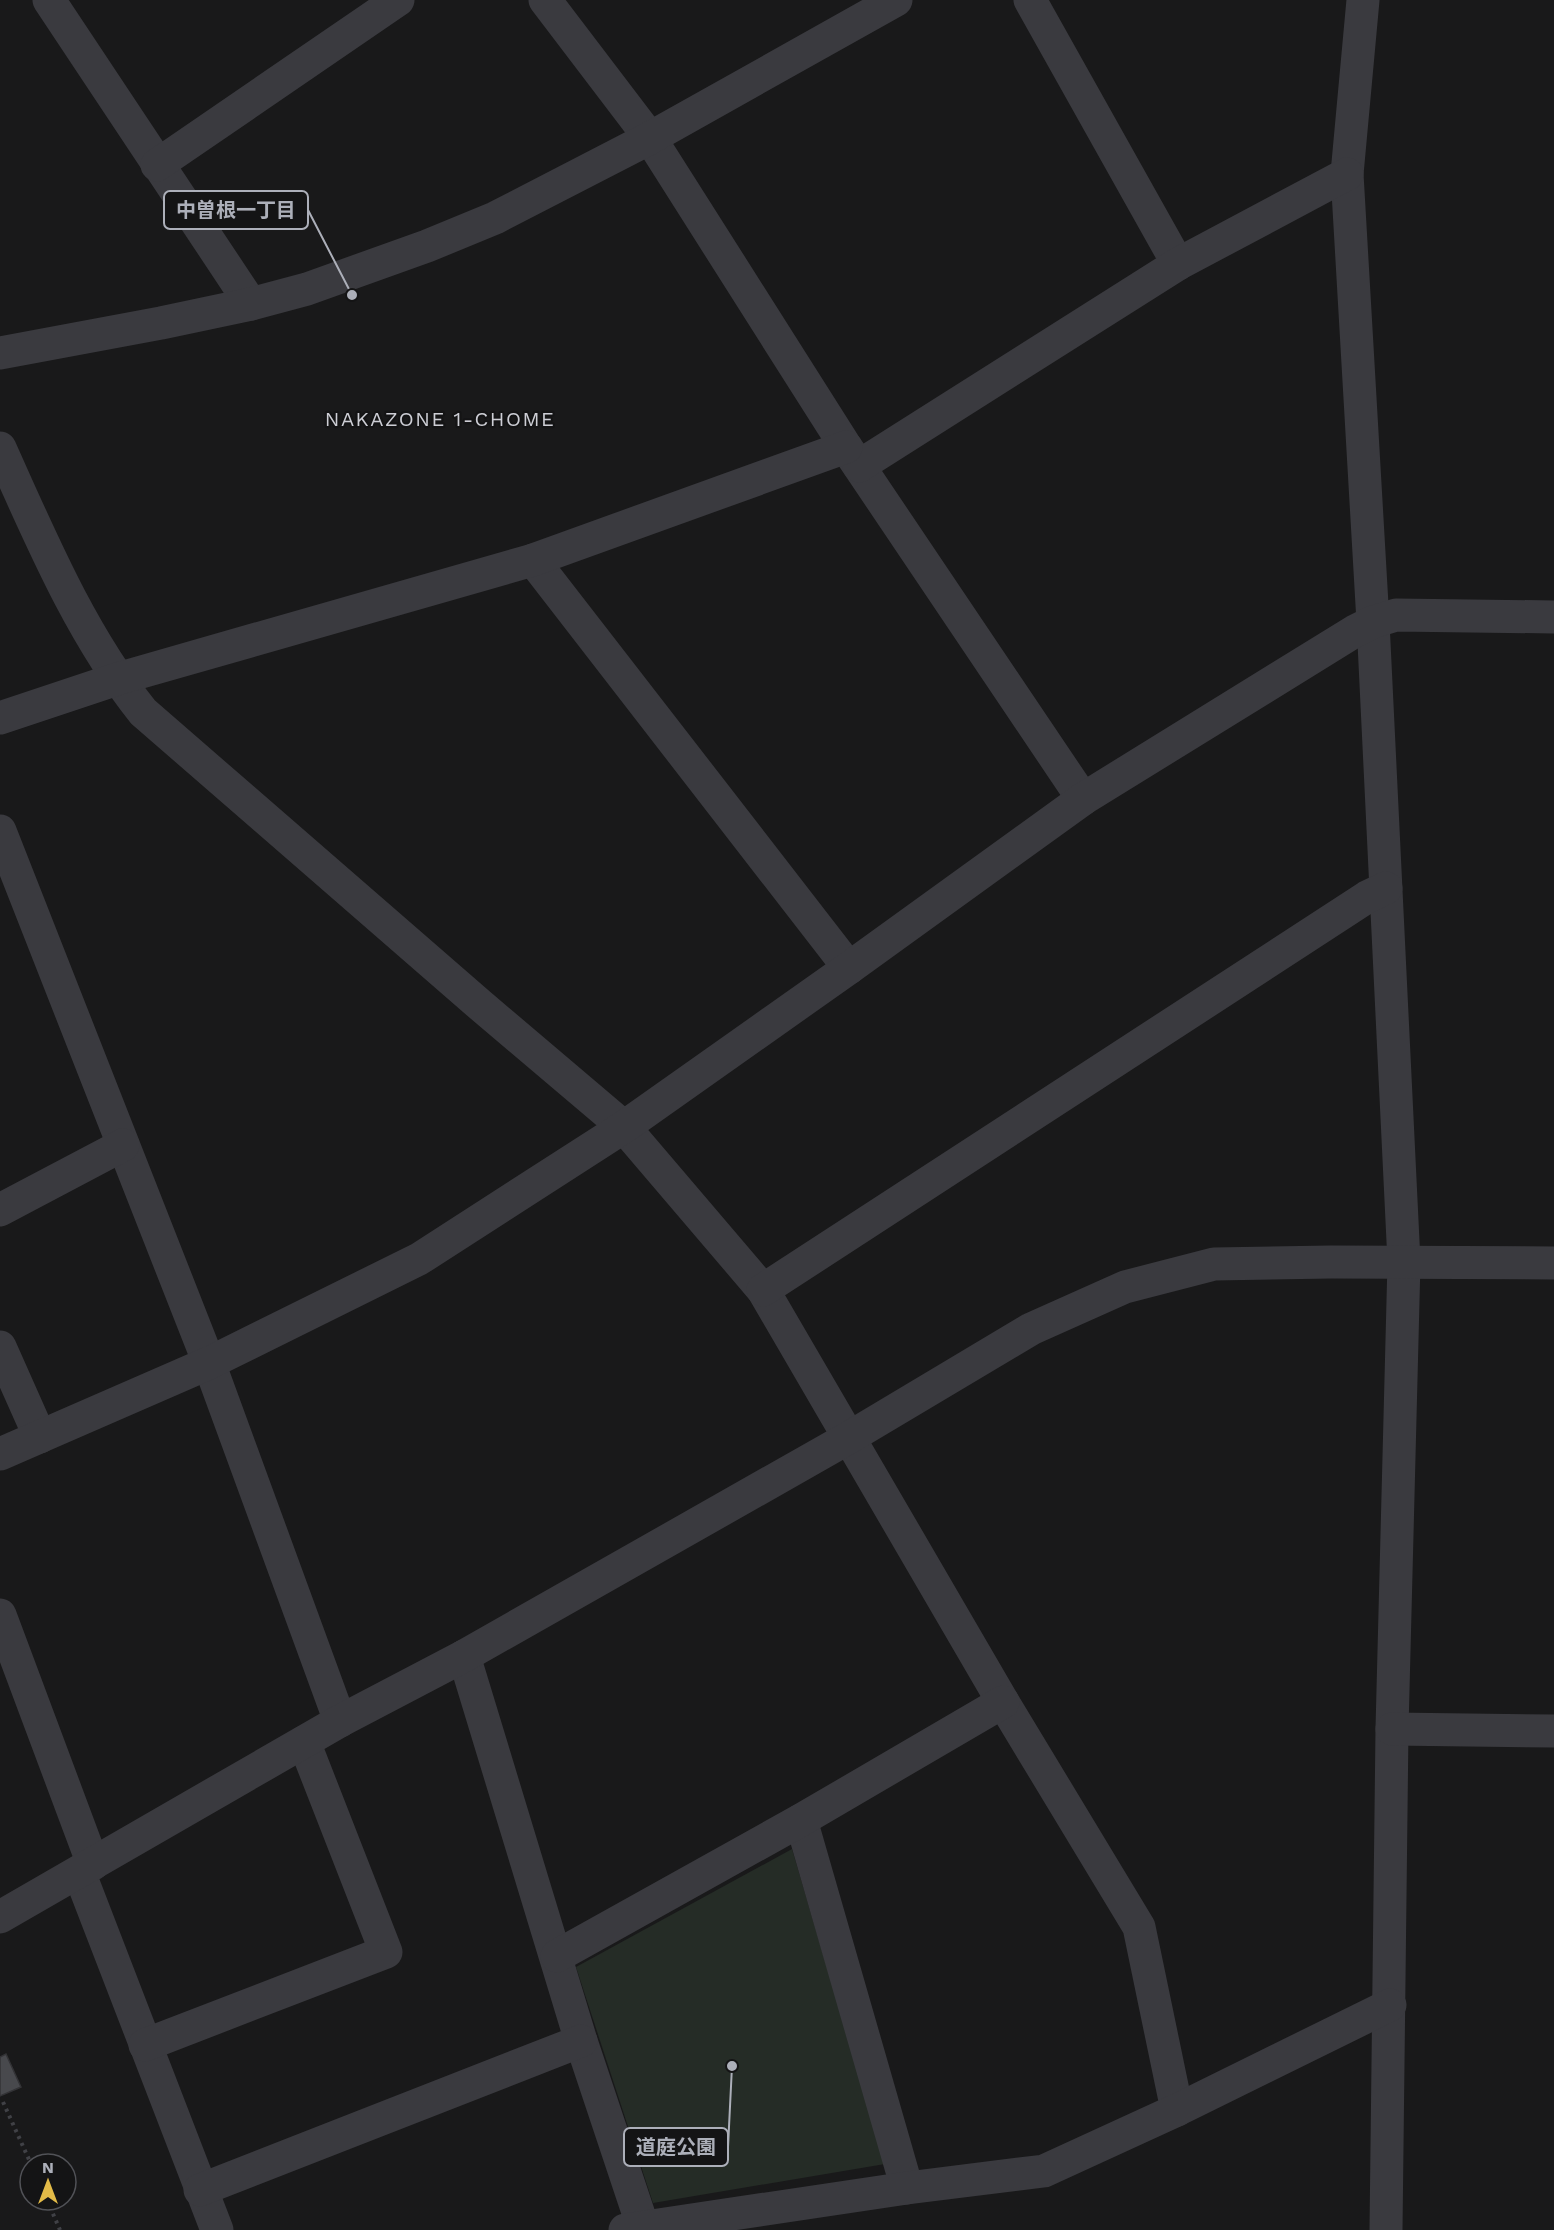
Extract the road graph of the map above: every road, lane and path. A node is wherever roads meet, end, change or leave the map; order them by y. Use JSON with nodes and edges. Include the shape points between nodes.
{"nodes":[{"id":1,"x":49,"y":0,"type":"edge"},
{"id":2,"x":398,"y":0,"type":"edge"},
{"id":3,"x":544,"y":0,"type":"edge"},
{"id":4,"x":896,"y":0,"type":"edge"},
{"id":5,"x":1030,"y":0,"type":"edge"},
{"id":6,"x":1363,"y":0,"type":"edge"},
{"id":7,"x":650,"y":138,"type":"junction"},
{"id":8,"x":157,"y":165,"type":"junction"},
{"id":9,"x":1347,"y":174,"type":"junction"},
{"id":10,"x":1178,"y":264,"type":"junction"},
{"id":11,"x":251,"y":304,"type":"junction"},
{"id":12,"x":0,"y":353,"type":"edge"},
{"id":13,"x":0,"y":448,"type":"edge"},
{"id":14,"x":853,"y":456,"type":"junction"},
{"id":15,"x":533,"y":560,"type":"junction"},
{"id":16,"x":1554,"y":617,"type":"edge"},
{"id":17,"x":1373,"y":622,"type":"junction"},
{"id":18,"x":117,"y":679,"type":"junction"},
{"id":19,"x":0,"y":718,"type":"edge"},
{"id":20,"x":1083,"y":798,"type":"junction"},
{"id":21,"x":0,"y":831,"type":"edge"},
{"id":22,"x":1386,"y":888,"type":"junction"},
{"id":23,"x":849,"y":968,"type":"junction"},
{"id":24,"x":624,"y":1127,"type":"junction"},
{"id":25,"x":123,"y":1144,"type":"junction"},
{"id":26,"x":0,"y":1210,"type":"edge"},
{"id":27,"x":1404,"y":1262,"type":"junction"},
{"id":28,"x":1554,"y":1263,"type":"edge"},
{"id":29,"x":763,"y":1290,"type":"junction"},
{"id":30,"x":0,"y":1347,"type":"edge"},
{"id":31,"x":209,"y":1363,"type":"junction"},
{"id":32,"x":40,"y":1437,"type":"junction"},
{"id":33,"x":850,"y":1437,"type":"junction"},
{"id":34,"x":0,"y":1454,"type":"edge"},
{"id":35,"x":0,"y":1615,"type":"edge"},
{"id":36,"x":464,"y":1656,"type":"junction"},
{"id":37,"x":1003,"y":1702,"type":"junction"},
{"id":38,"x":340,"y":1720,"type":"junction"},
{"id":39,"x":1392,"y":1729,"type":"junction"},
{"id":40,"x":1554,"y":1731,"type":"edge"},
{"id":41,"x":304,"y":1742,"type":"junction"},
{"id":42,"x":801,"y":1820,"type":"junction"},
{"id":43,"x":86,"y":1868,"type":"junction"},
{"id":44,"x":0,"y":1917,"type":"edge"},
{"id":45,"x":557,"y":1956,"type":"junction"},
{"id":46,"x":1390,"y":2005,"type":"junction"},
{"id":47,"x":581,"y":2041,"type":"junction"},
{"id":48,"x":144,"y":2045,"type":"junction"},
{"id":49,"x":3,"y":2102,"type":"dead end"},
{"id":50,"x":1177,"y":2110,"type":"junction"},
{"id":51,"x":26,"y":2152,"type":"edge"},
{"id":52,"x":907,"y":2188,"type":"junction"},
{"id":53,"x":200,"y":2190,"type":"junction"},
{"id":54,"x":52,"y":2212,"type":"edge"},
{"id":55,"x":638,"y":2229,"type":"edge"},
{"id":56,"x":60,"y":2230,"type":"edge"},
{"id":57,"x":217,"y":2230,"type":"edge"},
{"id":58,"x":1386,"y":2230,"type":"edge"}],
"edges":[{"from":1,"to":8,"type":"street"},
{"from":2,"to":8,"type":"street"},
{"from":3,"to":7,"type":"street"},
{"from":4,"to":7,"type":"street"},
{"from":5,"to":10,"type":"street"},
{"from":6,"to":9,"type":"street"},
{"from":7,"to":11,"type":"street","via":[[475,226],[372,267]]},
{"from":7,"to":14,"type":"street"},
{"from":8,"to":11,"type":"street"},
{"from":9,"to":10,"type":"street"},
{"from":9,"to":17,"type":"street"},
{"from":10,"to":14,"type":"street"},
{"from":11,"to":12,"type":"street"},
{"from":13,"to":18,"type":"street","via":[[60,581]]},
{"from":14,"to":15,"type":"street"},
{"from":14,"to":20,"type":"street"},
{"from":15,"to":18,"type":"street"},
{"from":15,"to":23,"type":"street"},
{"from":16,"to":17,"type":"street","via":[[1396,615]]},
{"from":17,"to":20,"type":"street"},
{"from":17,"to":22,"type":"street"},
{"from":18,"to":19,"type":"street"},
{"from":18,"to":24,"type":"street","via":[[144,712]]},
{"from":20,"to":23,"type":"street"},
{"from":21,"to":25,"type":"street"},
{"from":22,"to":27,"type":"street"},
{"from":22,"to":29,"type":"street","via":[[1337,916]]},
{"from":23,"to":24,"type":"street"},
{"from":24,"to":29,"type":"street"},
{"from":24,"to":31,"type":"street","via":[[419,1259]]},
{"from":25,"to":26,"type":"street"},
{"from":25,"to":31,"type":"street"},
{"from":27,"to":28,"type":"street"},
{"from":27,"to":33,"type":"street","via":[[1215,1264],[1125,1287],[1031,1329]]},
{"from":27,"to":39,"type":"street"},
{"from":29,"to":33,"type":"street"},
{"from":30,"to":32,"type":"street"},
{"from":31,"to":32,"type":"street"},
{"from":31,"to":38,"type":"street"},
{"from":32,"to":34,"type":"street"},
{"from":33,"to":36,"type":"street"},
{"from":33,"to":37,"type":"street"},
{"from":35,"to":43,"type":"street"},
{"from":36,"to":38,"type":"street"},
{"from":36,"to":45,"type":"street"},
{"from":37,"to":42,"type":"street"},
{"from":37,"to":50,"type":"street","via":[[1139,1927]]},
{"from":38,"to":41,"type":"street"},
{"from":39,"to":40,"type":"street"},
{"from":39,"to":46,"type":"street"},
{"from":41,"to":43,"type":"street"},
{"from":41,"to":48,"type":"street","via":[[386,1952]]},
{"from":42,"to":45,"type":"street"},
{"from":42,"to":52,"type":"street"},
{"from":43,"to":44,"type":"street"},
{"from":43,"to":48,"type":"street"},
{"from":45,"to":47,"type":"street"},
{"from":46,"to":50,"type":"street"},
{"from":46,"to":58,"type":"street"},
{"from":47,"to":53,"type":"street"},
{"from":47,"to":55,"type":"street"},
{"from":48,"to":53,"type":"street"},
{"from":49,"to":51,"type":"path"},
{"from":50,"to":52,"type":"street","via":[[1044,2171]]},
{"from":52,"to":55,"type":"street"},
{"from":53,"to":57,"type":"street"},
{"from":54,"to":56,"type":"path"}]}
